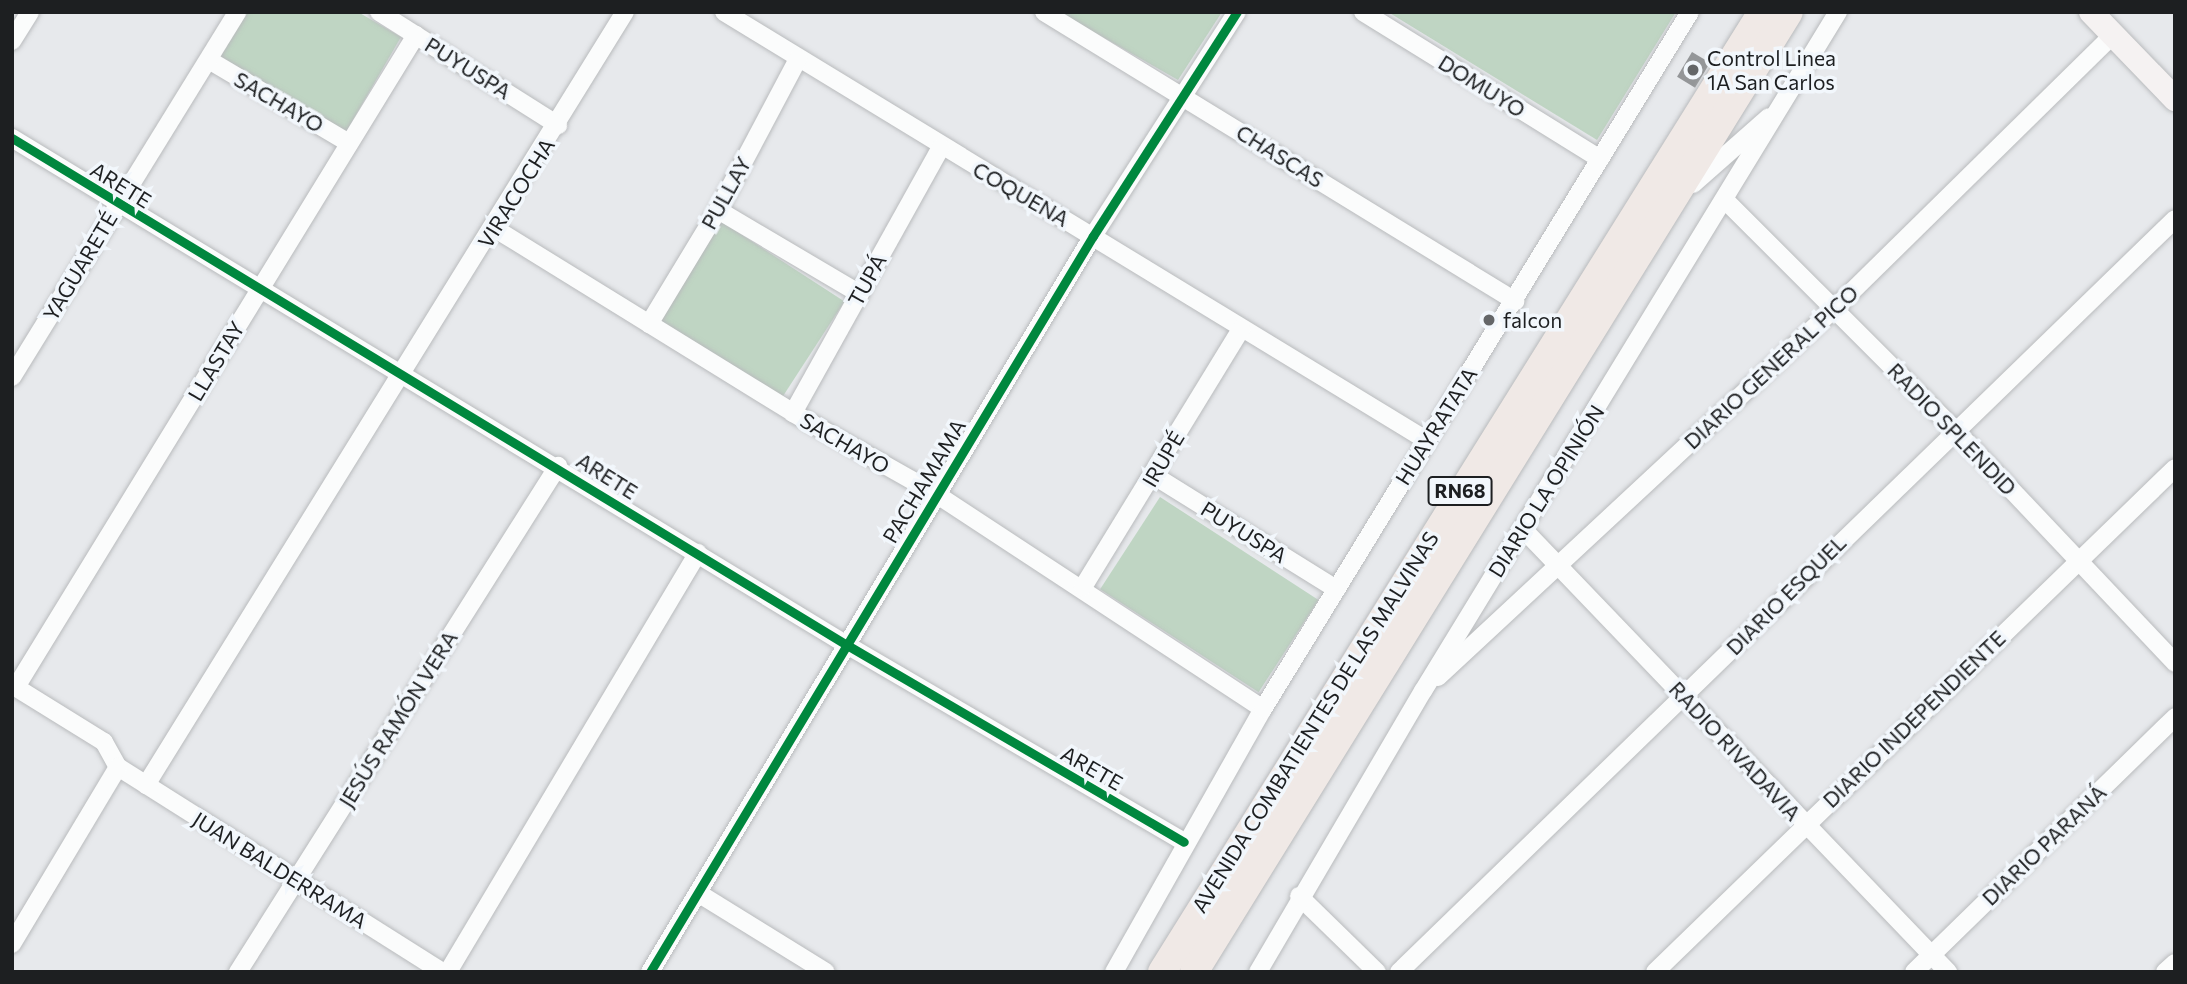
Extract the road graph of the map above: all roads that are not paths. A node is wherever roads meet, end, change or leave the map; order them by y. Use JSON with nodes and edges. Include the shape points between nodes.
{"nodes":[{"id":1,"x":30,"y":12,"type":"edge"},
{"id":2,"x":237,"y":12,"type":"edge"},
{"id":3,"x":379,"y":12,"type":"edge"},
{"id":4,"x":625,"y":12,"type":"edge"},
{"id":5,"x":724,"y":12,"type":"edge"},
{"id":6,"x":1044,"y":12,"type":"edge"},
{"id":7,"x":1237,"y":12,"type":"edge"},
{"id":8,"x":1363,"y":12,"type":"edge"},
{"id":9,"x":1690,"y":12,"type":"edge"},
{"id":10,"x":1762,"y":12,"type":"edge"},
{"id":11,"x":1789,"y":12,"type":"edge"},
{"id":12,"x":1838,"y":12,"type":"edge"},
{"id":13,"x":2091,"y":12,"type":"edge"},
{"id":14,"x":416,"y":35,"type":"junction"},
{"id":15,"x":2113,"y":35,"type":"junction"},
{"id":16,"x":12,"y":41,"type":"edge"},
{"id":17,"x":798,"y":59,"type":"junction"},
{"id":18,"x":209,"y":60,"type":"junction"},
{"id":19,"x":1183,"y":97,"type":"junction"},
{"id":20,"x":2175,"y":99,"type":"edge"},
{"id":21,"x":1779,"y":109,"type":"junction"},
{"id":22,"x":558,"y":125,"type":"junction"},
{"id":23,"x":12,"y":138,"type":"edge"},
{"id":24,"x":349,"y":143,"type":"junction"},
{"id":25,"x":940,"y":147,"type":"junction"},
{"id":26,"x":1600,"y":159,"type":"junction"},
{"id":27,"x":1724,"y":200,"type":"junction"},
{"id":28,"x":118,"y":204,"type":"junction"},
{"id":29,"x":718,"y":210,"type":"junction"},
{"id":30,"x":1660,"y":215,"type":"junction"},
{"id":31,"x":2175,"y":219,"type":"edge"},
{"id":32,"x":494,"y":228,"type":"junction"},
{"id":33,"x":1093,"y":236,"type":"junction"},
{"id":34,"x":260,"y":289,"type":"junction"},
{"id":35,"x":860,"y":294,"type":"junction"},
{"id":36,"x":1515,"y":301,"type":"junction"},
{"id":37,"x":1835,"y":308,"type":"junction"},
{"id":38,"x":649,"y":324,"type":"junction"},
{"id":39,"x":1241,"y":329,"type":"junction"},
{"id":40,"x":405,"y":373,"type":"junction"},
{"id":41,"x":12,"y":377,"type":"edge"},
{"id":42,"x":793,"y":413,"type":"junction"},
{"id":43,"x":1954,"y":429,"type":"junction"},
{"id":44,"x":1426,"y":440,"type":"junction"},
{"id":45,"x":558,"y":466,"type":"junction"},
{"id":46,"x":2175,"y":468,"type":"edge"},
{"id":47,"x":1153,"y":475,"type":"junction"},
{"id":48,"x":936,"y":494,"type":"junction"},
{"id":49,"x":1523,"y":529,"type":"junction"},
{"id":50,"x":698,"y":553,"type":"junction"},
{"id":51,"x":2078,"y":560,"type":"junction"},
{"id":52,"x":1561,"y":566,"type":"junction"},
{"id":53,"x":1083,"y":587,"type":"junction"},
{"id":54,"x":1336,"y":589,"type":"junction"},
{"id":55,"x":847,"y":645,"type":"junction"},
{"id":56,"x":2175,"y":663,"type":"edge"},
{"id":57,"x":14,"y":686,"type":"edge"},
{"id":58,"x":1423,"y":691,"type":"junction"},
{"id":59,"x":1683,"y":696,"type":"junction"},
{"id":60,"x":1263,"y":709,"type":"junction"},
{"id":61,"x":2175,"y":717,"type":"edge"},
{"id":62,"x":118,"y":767,"type":"junction"},
{"id":63,"x":146,"y":785,"type":"junction"},
{"id":64,"x":1805,"y":825,"type":"junction"},
{"id":65,"x":1184,"y":842,"type":"junction"},
{"id":66,"x":295,"y":881,"type":"junction"},
{"id":67,"x":698,"y":893,"type":"junction"},
{"id":68,"x":1299,"y":896,"type":"junction"},
{"id":69,"x":12,"y":944,"type":"edge"},
{"id":70,"x":1932,"y":955,"type":"junction"},
{"id":71,"x":2175,"y":963,"type":"edge"},
{"id":72,"x":238,"y":972,"type":"edge"},
{"id":73,"x":442,"y":972,"type":"edge"},
{"id":74,"x":448,"y":972,"type":"edge"},
{"id":75,"x":650,"y":972,"type":"edge"},
{"id":76,"x":826,"y":972,"type":"edge"},
{"id":77,"x":1114,"y":972,"type":"edge"},
{"id":78,"x":1162,"y":972,"type":"edge"},
{"id":79,"x":1194,"y":972,"type":"edge"},
{"id":80,"x":1258,"y":972,"type":"edge"},
{"id":81,"x":1377,"y":972,"type":"edge"},
{"id":82,"x":1399,"y":972,"type":"edge"},
{"id":83,"x":1655,"y":972,"type":"edge"},
{"id":84,"x":1914,"y":972,"type":"edge"},
{"id":85,"x":1948,"y":972,"type":"edge"},
{"id":86,"x":2165,"y":972,"type":"edge"}],
"edges":[{"from":1,"to":16,"type":"street"},
{"from":2,"to":18,"type":"street","name":"YAGUARETÉ"},
{"from":3,"to":14,"type":"street","name":"PUYUSPA"},
{"from":4,"to":22,"type":"street","name":"VIRACOCHA"},
{"from":5,"to":17,"type":"street","name":"COQUENA"},
{"from":6,"to":19,"type":"street","name":"CHASCAS"},
{"from":7,"to":19,"type":"street","name":"PACHAMAMA"},
{"from":8,"to":26,"type":"street","name":"DOMUYO"},
{"from":9,"to":26,"type":"street","name":"HUAYRATATA"},
{"from":10,"to":78,"type":"main road","name":"AVENIDA COMBATIENTES DE LAS MALVINAS","number":"RN68"},
{"from":11,"to":30,"type":"main road","name":"AVENIDA COMBATIENTES DE LAS MALVINAS","number":"RN68"},
{"from":12,"to":21,"type":"street","name":"DIARIO LA OPINIÓN"},
{"from":13,"to":15,"type":"street"},
{"from":14,"to":22,"type":"street","name":"PUYUSPA"},
{"from":14,"to":24,"type":"street","name":"LLASTAY"},
{"from":15,"to":20,"type":"street"},
{"from":15,"to":37,"type":"street","name":"DIARIO GENERAL PICO"},
{"from":17,"to":25,"type":"street","name":"COQUENA"},
{"from":17,"to":29,"type":"street","name":"PULLAY"},
{"from":18,"to":24,"type":"street","name":"SACHAYO"},
{"from":18,"to":28,"type":"street","name":"YAGUARETÉ"},
{"from":19,"to":33,"type":"street","name":"PACHAMAMA"},
{"from":19,"to":36,"type":"street","name":"CHASCAS"},
{"from":21,"to":27,"type":"street","name":"DIARIO LA OPINIÓN"},
{"from":21,"to":30,"type":"street"},
{"from":22,"to":32,"type":"street","name":"VIRACOCHA"},
{"from":23,"to":28,"type":"street","name":"ARETE"},
{"from":24,"to":34,"type":"street","name":"LLASTAY"},
{"from":25,"to":33,"type":"street","name":"COQUENA"},
{"from":25,"to":35,"type":"street","name":"TUPÁ"},
{"from":26,"to":36,"type":"street","name":"HUAYRATATA"},
{"from":27,"to":37,"type":"street","name":"RADIO SPLENDID"},
{"from":27,"to":49,"type":"street","name":"DIARIO LA OPINIÓN"},
{"from":28,"to":34,"type":"street","name":"ARETE"},
{"from":28,"to":41,"type":"street","name":"YAGUARETÉ"},
{"from":29,"to":35,"type":"street"},
{"from":29,"to":38,"type":"street","name":"PULLAY"},
{"from":30,"to":79,"type":"main road","name":"AVENIDA COMBATIENTES DE LAS MALVINAS","number":"RN68"},
{"from":31,"to":43,"type":"street","name":"DIARIO ESQUEL"},
{"from":32,"to":38,"type":"street","name":"SACHAYO"},
{"from":32,"to":40,"type":"street","name":"VIRACOCHA"},
{"from":33,"to":39,"type":"street","name":"COQUENA"},
{"from":33,"to":48,"type":"street","name":"PACHAMAMA"},
{"from":34,"to":40,"type":"street","name":"ARETE"},
{"from":34,"to":57,"type":"street","name":"LLASTAY"},
{"from":35,"to":42,"type":"street","name":"TUPÁ"},
{"from":36,"to":44,"type":"street","name":"HUAYRATATA"},
{"from":37,"to":43,"type":"street","name":"RADIO SPLENDID"},
{"from":37,"to":52,"type":"street","name":"DIARIO GENERAL PICO"},
{"from":38,"to":42,"type":"street","name":"SACHAYO"},
{"from":39,"to":44,"type":"street","name":"COQUENA"},
{"from":39,"to":47,"type":"street","name":"IRUPÉ"},
{"from":40,"to":45,"type":"street","name":"ARETE"},
{"from":40,"to":63,"type":"street","name":"VIRACOCHA"},
{"from":42,"to":48,"type":"street","name":"SACHAYO"},
{"from":43,"to":51,"type":"street","name":"RADIO SPLENDID"},
{"from":43,"to":59,"type":"street","name":"DIARIO ESQUEL"},
{"from":44,"to":54,"type":"street","name":"HUAYRATATA"},
{"from":45,"to":50,"type":"street","name":"ARETE"},
{"from":45,"to":66,"type":"street","name":"JESÚS RAMÓN VERA"},
{"from":46,"to":51,"type":"street","name":"DIARIO INDEPENDIENTE"},
{"from":47,"to":53,"type":"street","name":"IRUPÉ"},
{"from":47,"to":54,"type":"street","name":"PUYUSPA"},
{"from":48,"to":53,"type":"street","name":"SACHAYO"},
{"from":48,"to":55,"type":"street","name":"PACHAMAMA"},
{"from":49,"to":52,"type":"street","name":"RADIO RIVADAVIA"},
{"from":49,"to":58,"type":"street","name":"DIARIO LA OPINIÓN"},
{"from":50,"to":55,"type":"street","name":"ARETE"},
{"from":50,"to":74,"type":"street"},
{"from":51,"to":56,"type":"street","name":"RADIO SPLENDID"},
{"from":51,"to":64,"type":"street","name":"DIARIO INDEPENDIENTE"},
{"from":52,"to":58,"type":"street","name":"DIARIO GENERAL PICO"},
{"from":52,"to":59,"type":"street","name":"RADIO RIVADAVIA"},
{"from":53,"to":60,"type":"street","name":"SACHAYO"},
{"from":54,"to":60,"type":"street","name":"HUAYRATATA"},
{"from":55,"to":65,"type":"street","name":"ARETE"},
{"from":55,"to":67,"type":"street","name":"PACHAMAMA"},
{"from":57,"to":62,"type":"street","via":[[104,742]]},
{"from":58,"to":68,"type":"street","name":"DIARIO LA OPINIÓN"},
{"from":59,"to":64,"type":"street","name":"RADIO RIVADAVIA"},
{"from":59,"to":82,"type":"street","name":"DIARIO ESQUEL"},
{"from":60,"to":65,"type":"street","name":"HUAYRATATA"},
{"from":61,"to":70,"type":"street","name":"DIARIO PARANÁ"},
{"from":62,"to":63,"type":"street","name":"JUAN BALDERRAMA"},
{"from":62,"to":69,"type":"street"},
{"from":63,"to":66,"type":"street","name":"JUAN BALDERRAMA"},
{"from":64,"to":70,"type":"street","name":"RADIO RIVADAVIA"},
{"from":64,"to":83,"type":"street","name":"DIARIO INDEPENDIENTE"},
{"from":65,"to":77,"type":"street","name":"HUAYRATATA"},
{"from":66,"to":72,"type":"street","name":"JESÚS RAMÓN VERA"},
{"from":66,"to":73,"type":"street","name":"JUAN BALDERRAMA"},
{"from":67,"to":75,"type":"street","name":"PACHAMAMA"},
{"from":67,"to":76,"type":"street"},
{"from":68,"to":80,"type":"street","name":"DIARIO LA OPINIÓN"},
{"from":68,"to":81,"type":"street"},
{"from":70,"to":84,"type":"street","name":"DIARIO PARANÁ"},
{"from":70,"to":85,"type":"street","name":"RADIO RIVADAVIA"},
{"from":71,"to":86,"type":"street"}]}
